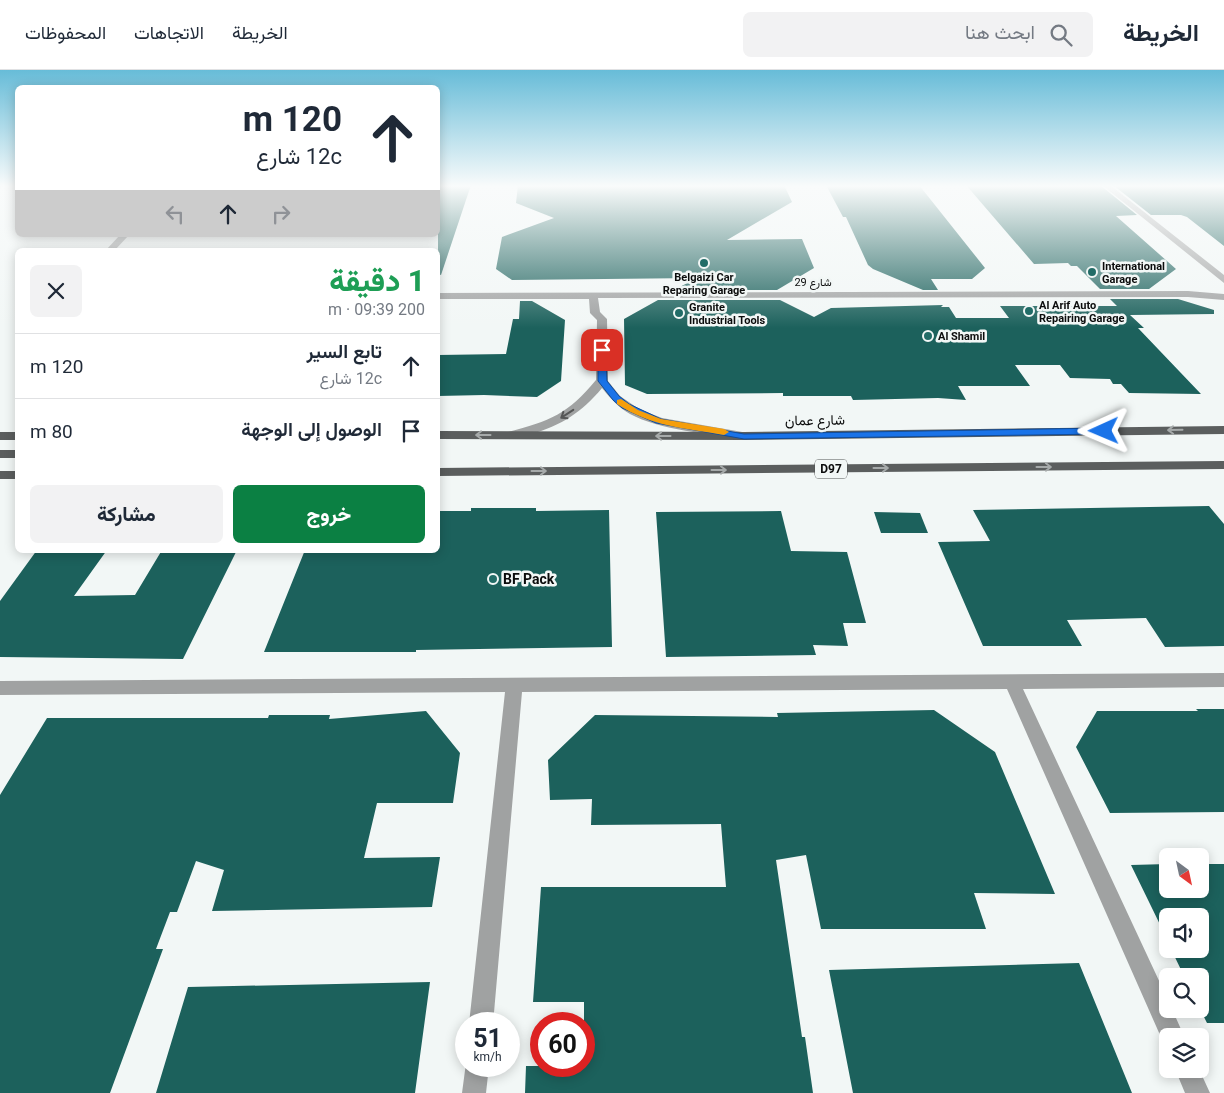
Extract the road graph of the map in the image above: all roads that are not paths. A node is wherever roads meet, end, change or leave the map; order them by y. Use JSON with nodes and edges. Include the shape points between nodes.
{"nodes":[{"id":1,"x":1165,"y":233,"type":"edge"},
{"id":2,"x":123,"y":237,"type":"edge"},
{"id":3,"x":112,"y":248,"type":"edge"},
{"id":4,"x":1224,"y":280,"type":"edge"},
{"id":5,"x":1224,"y":289,"type":"edge"},
{"id":6,"x":1188,"y":294,"type":"junction"},
{"id":7,"x":593,"y":295,"type":"junction"},
{"id":8,"x":440,"y":296,"type":"edge"},
{"id":9,"x":1224,"y":297,"type":"edge"},
{"id":10,"x":608,"y":307,"type":"junction"},
{"id":11,"x":602,"y":381,"type":"junction"},
{"id":12,"x":1224,"y":430,"type":"edge"},
{"id":13,"x":440,"y":435,"type":"edge"},
{"id":14,"x":512,"y":435,"type":"junction"},
{"id":15,"x":0,"y":436,"type":"edge"},
{"id":16,"x":15,"y":436,"type":"edge"},
{"id":17,"x":744,"y":436,"type":"junction"},
{"id":18,"x":0,"y":454,"type":"edge"},
{"id":19,"x":15,"y":454,"type":"edge"},
{"id":20,"x":1224,"y":465,"type":"edge"},
{"id":21,"x":440,"y":472,"type":"edge"},
{"id":22,"x":0,"y":475,"type":"edge"},
{"id":23,"x":15,"y":475,"type":"edge"},
{"id":24,"x":1224,"y":680,"type":"edge"},
{"id":25,"x":1012,"y":682,"type":"junction"},
{"id":26,"x":514,"y":685,"type":"junction"},
{"id":27,"x":0,"y":688,"type":"edge"},
{"id":28,"x":482,"y":1012,"type":"edge"},
{"id":29,"x":1168,"y":1028,"type":"edge"},
{"id":30,"x":476,"y":1077,"type":"edge"},
{"id":31,"x":1191,"y":1078,"type":"edge"},
{"id":32,"x":474,"y":1093,"type":"edge"},
{"id":33,"x":1198,"y":1093,"type":"edge"}],
"edges":[{"from":1,"to":4,"type":"street"},
{"from":2,"to":3,"type":"street"},
{"from":5,"to":6,"type":"street","name":"شارع 29","via":[[1197,290]]},
{"from":6,"to":9,"type":"street","name":"شارع 29"},
{"from":6,"to":10,"type":"street","name":"شارع 29"},
{"from":7,"to":8,"type":"street","name":"شارع 29"},
{"from":7,"to":10,"type":"street","name":"شارع 29"},
{"from":7,"to":10,"type":"street","via":[[594,313]]},
{"from":10,"to":11,"type":"street"},
{"from":11,"to":14,"type":"street","one_way":true,"via":[[580,405],[562,418]]},
{"from":11,"to":17,"type":"street","via":[[616,398],[646,417]]},
{"from":12,"to":17,"type":"main road","name":"شارع عمان","one_way":true},
{"from":14,"to":13,"type":"main road","name":"شارع عمان","one_way":true},
{"from":17,"to":14,"type":"main road","name":"شارع عمان","one_way":true},
{"from":15,"to":16,"type":"main road"},
{"from":18,"to":19,"type":"main road"},
{"from":21,"to":20,"type":"main road","number":"D97","one_way":true},
{"from":22,"to":23,"type":"main road"},
{"from":24,"to":25,"type":"street"},
{"from":25,"to":26,"type":"street"},
{"from":25,"to":29,"type":"street"},
{"from":26,"to":27,"type":"street"},
{"from":26,"to":28,"type":"street"},
{"from":30,"to":32,"type":"street"},
{"from":31,"to":33,"type":"street"}]}
